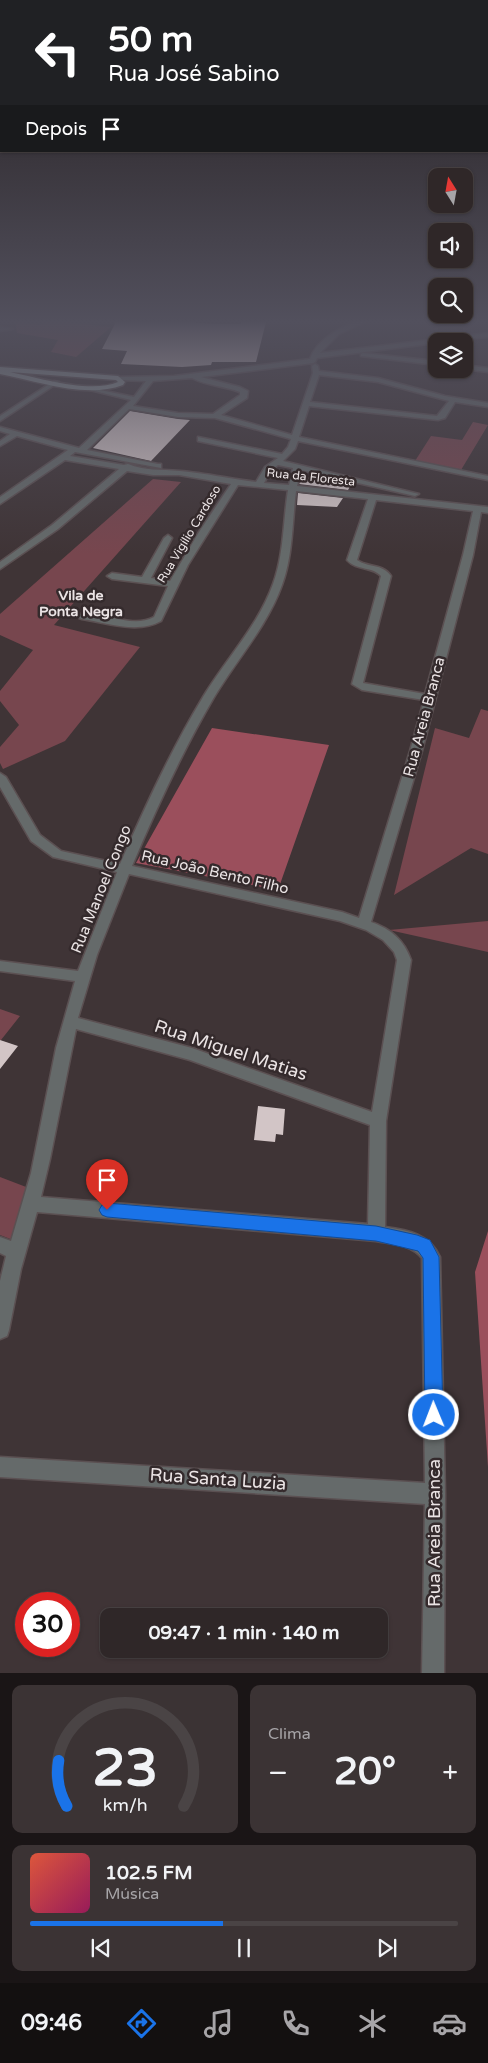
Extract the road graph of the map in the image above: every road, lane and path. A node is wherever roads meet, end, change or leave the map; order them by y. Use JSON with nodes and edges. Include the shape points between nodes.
{"nodes":[{"id":1,"x":32,"y":398,"type":"edge"},
{"id":2,"x":131,"y":398,"type":"edge"},
{"id":3,"x":241,"y":398,"type":"edge"},
{"id":4,"x":308,"y":398,"type":"edge"},
{"id":5,"x":446,"y":398,"type":"edge"},
{"id":6,"x":135,"y":399,"type":"joint"},
{"id":7,"x":453,"y":400,"type":"junction"},
{"id":8,"x":306,"y":404,"type":"junction"},
{"id":9,"x":488,"y":405,"type":"edge"},
{"id":10,"x":128,"y":407,"type":"junction"},
{"id":11,"x":215,"y":416,"type":"junction"},
{"id":12,"x":0,"y":419,"type":"edge"},
{"id":13,"x":0,"y":429,"type":"edge"},
{"id":14,"x":17,"y":434,"type":"junction"},
{"id":15,"x":294,"y":438,"type":"junction"},
{"id":16,"x":201,"y":439,"type":"dead end"},
{"id":17,"x":0,"y":444,"type":"edge"},
{"id":18,"x":78,"y":450,"type":"junction"},
{"id":19,"x":64,"y":457,"type":"junction"},
{"id":20,"x":284,"y":457,"type":"junction"},
{"id":21,"x":135,"y":461,"type":"junction"},
{"id":22,"x":276,"y":462,"type":"junction"},
{"id":23,"x":297,"y":468,"type":"junction"},
{"id":24,"x":124,"y":469,"type":"junction"},
{"id":25,"x":179,"y":473,"type":"junction"},
{"id":26,"x":488,"y":478,"type":"edge"},
{"id":27,"x":236,"y":482,"type":"junction"},
{"id":28,"x":358,"y":482,"type":"junction"},
{"id":29,"x":258,"y":484,"type":"junction"},
{"id":30,"x":292,"y":487,"type":"junction"},
{"id":31,"x":348,"y":494,"type":"junction"},
{"id":32,"x":372,"y":496,"type":"junction"},
{"id":33,"x":0,"y":501,"type":"edge"},
{"id":34,"x":440,"y":504,"type":"junction"},
{"id":35,"x":483,"y":509,"type":"edge"},
{"id":36,"x":168,"y":538,"type":"dead end"},
{"id":37,"x":0,"y":557,"type":"edge"},
{"id":38,"x":10,"y":560,"type":"junction"},
{"id":39,"x":0,"y":566,"type":"edge"},
{"id":40,"x":112,"y":576,"type":"dead end"},
{"id":41,"x":144,"y":580,"type":"junction"},
{"id":42,"x":172,"y":584,"type":"junction"},
{"id":43,"x":82,"y":616,"type":"dead end"},
{"id":44,"x":429,"y":698,"type":"junction"},
{"id":45,"x":0,"y":777,"type":"edge"},
{"id":46,"x":126,"y":868,"type":"junction"},
{"id":47,"x":364,"y":924,"type":"junction"},
{"id":48,"x":0,"y":966,"type":"edge"},
{"id":49,"x":83,"y":977,"type":"junction"},
{"id":50,"x":70,"y":1022,"type":"junction"},
{"id":51,"x":378,"y":1121,"type":"junction"},
{"id":52,"x":30,"y":1204,"type":"junction"},
{"id":53,"x":376,"y":1233,"type":"junction"},
{"id":54,"x":8,"y":1248,"type":"edge"},
{"id":55,"x":0,"y":1330,"type":"edge"},
{"id":56,"x":0,"y":1467,"type":"edge"},
{"id":57,"x":435,"y":1494,"type":"junction"},
{"id":58,"x":433,"y":1673,"type":"edge"}],
"edges":[{"from":1,"to":12,"type":"street"},
{"from":2,"to":6,"type":"street"},
{"from":3,"to":11,"type":"street"},
{"from":4,"to":8,"type":"street"},
{"from":5,"to":7,"type":"street"},
{"from":6,"to":10,"type":"street"},
{"from":7,"to":8,"type":"street","via":[[438,418]]},
{"from":7,"to":9,"type":"street"},
{"from":8,"to":15,"type":"street"},
{"from":10,"to":11,"type":"street","via":[[185,416]]},
{"from":10,"to":18,"type":"street"},
{"from":11,"to":15,"type":"street"},
{"from":13,"to":14,"type":"street","name":"Rua da Floresta"},
{"from":14,"to":17,"type":"street"},
{"from":14,"to":18,"type":"street","name":"Rua da Floresta"},
{"from":15,"to":20,"type":"street"},
{"from":15,"to":26,"type":"street"},
{"from":16,"to":20,"type":"street"},
{"from":18,"to":19,"type":"street"},
{"from":18,"to":21,"type":"street","name":"Rua da Floresta"},
{"from":19,"to":24,"type":"street","name":"Rua da Floresta"},
{"from":19,"to":33,"type":"street"},
{"from":20,"to":22,"type":"street"},
{"from":21,"to":24,"type":"street"},
{"from":21,"to":25,"type":"street","name":"Rua da Floresta"},
{"from":22,"to":23,"type":"street","name":"Rua da Floresta"},
{"from":22,"to":29,"type":"street"},
{"from":23,"to":28,"type":"street","name":"Rua da Floresta"},
{"from":23,"to":30,"type":"street","name":"Rua Manoel Congo"},
{"from":24,"to":25,"type":"street","name":"Rua da Floresta"},
{"from":24,"to":38,"type":"street"},
{"from":25,"to":27,"type":"street","name":"Rua da Floresta"},
{"from":27,"to":29,"type":"street","name":"Rua da Floresta"},
{"from":27,"to":42,"type":"street","name":"Rua Vigílio Cardoso"},
{"from":28,"to":31,"type":"street"},
{"from":28,"to":34,"type":"street","name":"Rua da Floresta","via":[[429,497]]},
{"from":29,"to":30,"type":"street","name":"Rua da Floresta"},
{"from":30,"to":31,"type":"street","name":"Rua da Floresta"},
{"from":30,"to":46,"type":"street","name":"Rua Manoel Congo","via":[[282,572],[268,607],[208,698],[170,766]]},
{"from":31,"to":32,"type":"street","name":"Rua da Floresta"},
{"from":32,"to":34,"type":"street","name":"Rua da Floresta"},
{"from":32,"to":44,"type":"street","via":[[352,560],[358,566],[381,570],[386,576],[357,681],[359,686]]},
{"from":34,"to":35,"type":"street","name":"Rua da Floresta"},
{"from":35,"to":44,"type":"street","name":"Rua Areia Branca"},
{"from":36,"to":41,"type":"street"},
{"from":37,"to":38,"type":"street"},
{"from":38,"to":39,"type":"street"},
{"from":40,"to":41,"type":"street"},
{"from":41,"to":42,"type":"street"},
{"from":42,"to":43,"type":"street","name":"Rua Vigílio Cardoso","via":[[158,619],[150,624]]},
{"from":44,"to":47,"type":"street","name":"Rua Areia Branca"},
{"from":45,"to":46,"type":"street","name":"Rua João Bento Filho","via":[[36,838],[46,848],[72,859]]},
{"from":46,"to":47,"type":"street","name":"Rua João Bento Filho"},
{"from":46,"to":49,"type":"street","name":"Rua Manoel Congo"},
{"from":47,"to":51,"type":"street","name":"Rua João Bento Filho","via":[[398,943],[404,960]]},
{"from":48,"to":49,"type":"street"},
{"from":49,"to":50,"type":"street","name":"Rua Manoel Congo"},
{"from":50,"to":51,"type":"street","name":"Rua Miguel Matias","via":[[192,1054]]},
{"from":50,"to":52,"type":"street","name":"Rua Manoel Congo","via":[[39,1175]]},
{"from":51,"to":53,"type":"street"},
{"from":52,"to":53,"type":"street"},
{"from":52,"to":54,"type":"street","name":"Rua Manoel Congo"},
{"from":53,"to":57,"type":"street","name":"Rua Areia Branca","via":[[424,1245],[431,1257]]},
{"from":54,"to":55,"type":"street","name":"Rua Manoel Congo"},
{"from":56,"to":57,"type":"street","name":"Rua Santa Luzia"},
{"from":57,"to":58,"type":"street","name":"Rua Areia Branca"}]}
